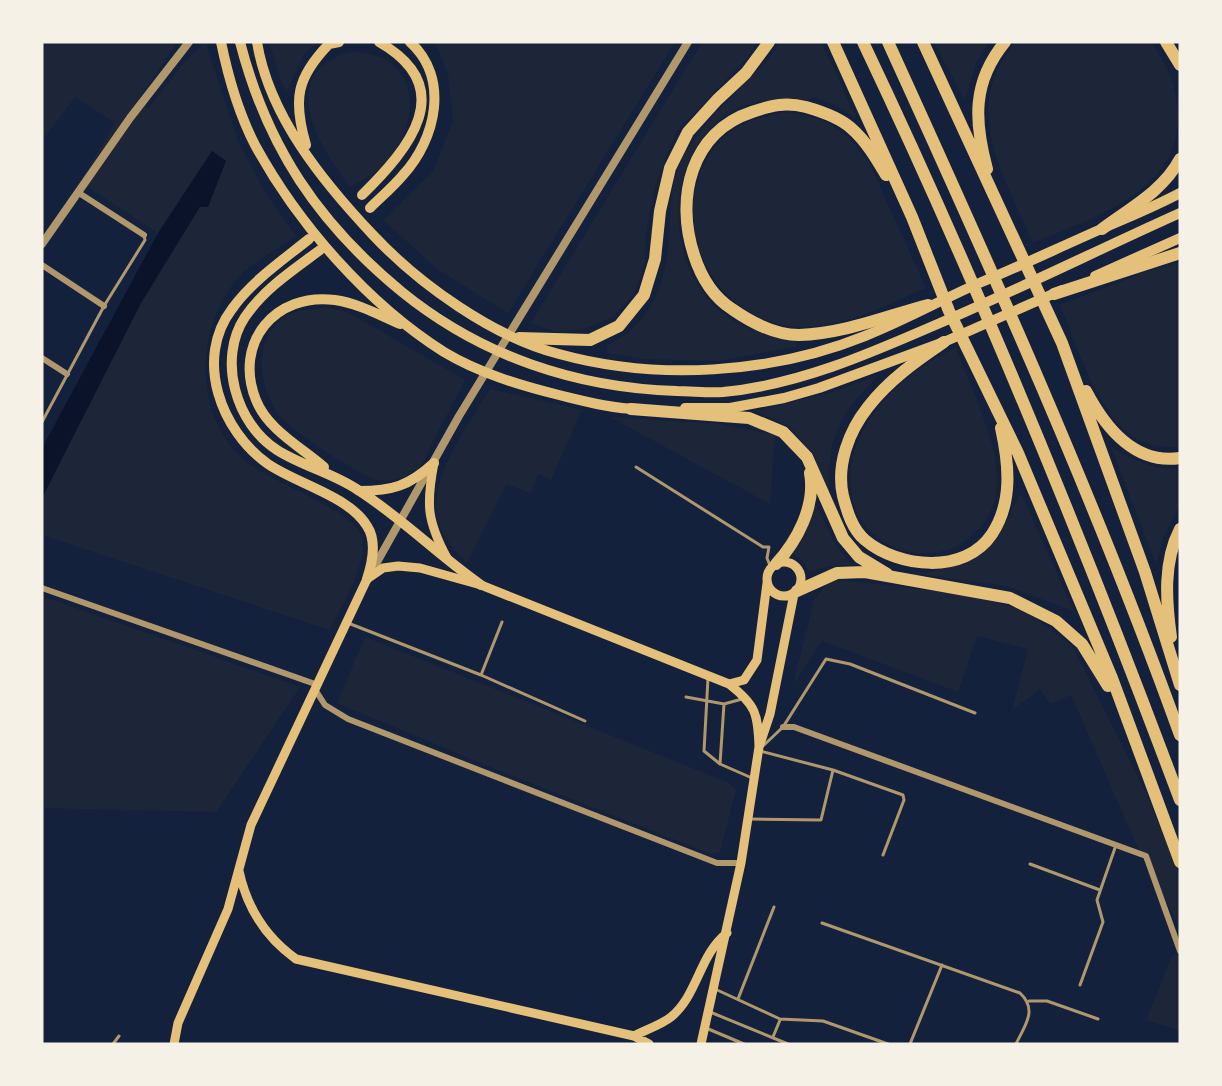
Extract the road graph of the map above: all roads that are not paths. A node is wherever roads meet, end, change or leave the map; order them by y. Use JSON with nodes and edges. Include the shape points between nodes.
{"nodes":[{"id":1,"x":189,"y":42,"type":"edge"},
{"id":2,"x":221,"y":42,"type":"edge"},
{"id":3,"x":240,"y":42,"type":"edge"},
{"id":4,"x":257,"y":42,"type":"edge"},
{"id":5,"x":339,"y":42,"type":"edge"},
{"id":6,"x":379,"y":42,"type":"edge"},
{"id":7,"x":410,"y":42,"type":"edge"},
{"id":8,"x":688,"y":42,"type":"edge"},
{"id":9,"x":769,"y":42,"type":"edge"},
{"id":10,"x":833,"y":42,"type":"edge"},
{"id":11,"x":863,"y":42,"type":"edge"},
{"id":12,"x":888,"y":42,"type":"edge"},
{"id":13,"x":923,"y":42,"type":"edge"},
{"id":14,"x":1005,"y":42,"type":"edge"},
{"id":15,"x":1166,"y":42,"type":"edge"},
{"id":16,"x":1180,"y":65,"type":"edge"},
{"id":17,"x":1180,"y":159,"type":"edge"},
{"id":18,"x":310,"y":160,"type":"junction"},
{"id":19,"x":79,"y":193,"type":"junction"},
{"id":20,"x":1180,"y":193,"type":"edge"},
{"id":21,"x":362,"y":195,"type":"dead end"},
{"id":22,"x":997,"y":202,"type":"junction"},
{"id":23,"x":370,"y":208,"type":"dead end"},
{"id":24,"x":1180,"y":213,"type":"edge"},
{"id":25,"x":912,"y":217,"type":"junction"},
{"id":26,"x":1102,"y":229,"type":"junction"},
{"id":27,"x":144,"y":235,"type":"joint"},
{"id":28,"x":309,"y":238,"type":"dead end"},
{"id":29,"x":1180,"y":238,"type":"edge"},
{"id":30,"x":42,"y":244,"type":"edge"},
{"id":31,"x":320,"y":250,"type":"dead end"},
{"id":32,"x":1180,"y":253,"type":"edge"},
{"id":33,"x":42,"y":266,"type":"edge"},
{"id":34,"x":1054,"y":294,"type":"junction"},
{"id":35,"x":928,"y":305,"type":"junction"},
{"id":36,"x":104,"y":306,"type":"junction"},
{"id":37,"x":408,"y":327,"type":"junction"},
{"id":38,"x":519,"y":338,"type":"junction"},
{"id":39,"x":944,"y":342,"type":"junction"},
{"id":40,"x":1062,"y":343,"type":"junction"},
{"id":41,"x":42,"y":358,"type":"edge"},
{"id":42,"x":67,"y":374,"type":"junction"},
{"id":43,"x":981,"y":377,"type":"junction"},
{"id":44,"x":632,"y":409,"type":"junction"},
{"id":45,"x":42,"y":422,"type":"edge"},
{"id":46,"x":807,"y":458,"type":"junction"},
{"id":47,"x":1180,"y":458,"type":"edge"},
{"id":48,"x":434,"y":463,"type":"junction"},
{"id":49,"x":636,"y":467,"type":"dead end"},
{"id":50,"x":334,"y":475,"type":"junction"},
{"id":51,"x":359,"y":491,"type":"junction"},
{"id":52,"x":400,"y":521,"type":"junction"},
{"id":53,"x":1180,"y":529,"type":"edge"},
{"id":54,"x":449,"y":563,"type":"junction"},
{"id":55,"x":773,"y":566,"type":"junction"},
{"id":56,"x":891,"y":576,"type":"junction"},
{"id":57,"x":367,"y":579,"type":"junction"},
{"id":58,"x":767,"y":584,"type":"junction"},
{"id":59,"x":481,"y":585,"type":"junction"},
{"id":60,"x":42,"y":588,"type":"edge"},
{"id":61,"x":796,"y":592,"type":"junction"},
{"id":62,"x":502,"y":622,"type":"dead end"},
{"id":63,"x":347,"y":623,"type":"junction"},
{"id":64,"x":1180,"y":673,"type":"edge"},
{"id":65,"x":481,"y":675,"type":"junction"},
{"id":66,"x":708,"y":676,"type":"junction"},
{"id":67,"x":729,"y":684,"type":"junction"},
{"id":68,"x":1180,"y":685,"type":"edge"},
{"id":69,"x":317,"y":688,"type":"junction"},
{"id":70,"x":686,"y":697,"type":"dead end"},
{"id":71,"x":747,"y":698,"type":"junction"},
{"id":72,"x":706,"y":701,"type":"junction"},
{"id":73,"x":724,"y":704,"type":"junction"},
{"id":74,"x":975,"y":713,"type":"dead end"},
{"id":75,"x":585,"y":721,"type":"dead end"},
{"id":76,"x":783,"y":727,"type":"junction"},
{"id":77,"x":1130,"y":731,"type":"junction"},
{"id":78,"x":1180,"y":735,"type":"edge"},
{"id":79,"x":758,"y":749,"type":"junction"},
{"id":80,"x":720,"y":764,"type":"junction"},
{"id":81,"x":833,"y":770,"type":"junction"},
{"id":82,"x":754,"y":778,"type":"junction"},
{"id":83,"x":1180,"y":800,"type":"edge"},
{"id":84,"x":748,"y":819,"type":"junction"},
{"id":85,"x":1116,"y":845,"type":"junction"},
{"id":86,"x":883,"y":855,"type":"dead end"},
{"id":87,"x":1180,"y":862,"type":"edge"},
{"id":88,"x":741,"y":863,"type":"junction"},
{"id":89,"x":1030,"y":864,"type":"dead end"},
{"id":90,"x":239,"y":870,"type":"junction"},
{"id":91,"x":1100,"y":890,"type":"junction"},
{"id":92,"x":774,"y":907,"type":"dead end"},
{"id":93,"x":822,"y":922,"type":"dead end"},
{"id":94,"x":727,"y":933,"type":"junction"},
{"id":95,"x":1180,"y":951,"type":"edge"},
{"id":96,"x":942,"y":965,"type":"junction"},
{"id":97,"x":1080,"y":985,"type":"dead end"},
{"id":98,"x":714,"y":988,"type":"junction"},
{"id":99,"x":738,"y":999,"type":"junction"},
{"id":100,"x":1029,"y":1001,"type":"junction"},
{"id":101,"x":708,"y":1011,"type":"junction"},
{"id":102,"x":780,"y":1019,"type":"junction"},
{"id":103,"x":1098,"y":1019,"type":"dead end"},
{"id":104,"x":704,"y":1027,"type":"junction"},
{"id":105,"x":119,"y":1036,"type":"dead end"},
{"id":106,"x":634,"y":1036,"type":"junction"},
{"id":107,"x":773,"y":1037,"type":"junction"},
{"id":108,"x":113,"y":1044,"type":"edge"},
{"id":109,"x":174,"y":1044,"type":"edge"},
{"id":110,"x":650,"y":1044,"type":"edge"},
{"id":111,"x":701,"y":1044,"type":"edge"},
{"id":112,"x":744,"y":1044,"type":"edge"},
{"id":113,"x":788,"y":1044,"type":"edge"},
{"id":114,"x":888,"y":1044,"type":"edge"},
{"id":115,"x":910,"y":1044,"type":"edge"},
{"id":116,"x":1016,"y":1044,"type":"edge"}],
"edges":[{"from":1,"to":19,"type":"street"},
{"from":2,"to":37,"type":"highway","via":[[227,72],[254,144],[292,204],[345,268]]},
{"from":3,"to":24,"type":"highway","via":[[274,141],[304,189],[379,273],[427,312],[483,346],[579,379],[625,387],[722,392],[812,374],[936,325]]},
{"from":4,"to":18,"type":"highway","via":[[280,110]]},
{"from":5,"to":18,"type":"highway","via":[[329,44],[304,74],[298,99],[299,121]]},
{"from":6,"to":21,"type":"highway","via":[[400,54],[415,73],[420,94],[419,118],[412,138],[395,162]]},
{"from":7,"to":23,"type":"highway","via":[[431,69],[435,93],[432,121],[422,149],[404,174]]},
{"from":8,"to":48,"type":"street"},
{"from":9,"to":38,"type":"highway","via":[[746,73],[688,132],[670,168],[655,259],[644,296],[619,326],[590,340]]},
{"from":10,"to":25,"type":"highway"},
{"from":11,"to":83,"type":"highway","via":[[1000,345],[1110,613]]},
{"from":12,"to":78,"type":"highway","via":[[962,204],[1112,556]]},
{"from":13,"to":22,"type":"highway"},
{"from":14,"to":22,"type":"highway","via":[[985,71],[978,108],[986,165]]},
{"from":15,"to":16,"type":"highway"},
{"from":17,"to":26,"type":"highway","via":[[1154,191]]},
{"from":18,"to":38,"type":"highway","via":[[353,214],[422,280],[489,325]]},
{"from":19,"to":27,"type":"street"},
{"from":19,"to":30,"type":"street"},
{"from":20,"to":26,"type":"highway"},
{"from":22,"to":40,"type":"highway"},
{"from":25,"to":35,"type":"highway","via":[[872,151],[850,126],[819,111],[791,104],[774,105],[727,122],[699,154],[685,205],[691,248],[704,281],[724,303],[769,329],[797,335],[826,333]]},
{"from":25,"to":43,"type":"highway"},
{"from":26,"to":35,"type":"highway"},
{"from":27,"to":36,"type":"lane","via":[[145,240]]},
{"from":28,"to":57,"type":"highway","via":[[263,276],[231,310],[219,336],[215,378],[222,409],[246,445],[269,464],[354,510],[369,528],[373,551]]},
{"from":29,"to":34,"type":"highway"},
{"from":31,"to":50,"type":"highway","via":[[272,287],[244,318],[233,352],[234,378],[240,408],[258,434],[277,450]]},
{"from":32,"to":34,"type":"highway"},
{"from":33,"to":36,"type":"street"},
{"from":34,"to":39,"type":"highway"},
{"from":35,"to":38,"type":"highway","via":[[865,336],[745,367],[678,369],[602,364],[556,354]]},
{"from":36,"to":42,"type":"lane"},
{"from":37,"to":44,"type":"highway","via":[[445,352],[498,377],[577,400]]},
{"from":37,"to":50,"type":"highway","via":[[334,300],[303,302],[279,310],[260,330],[250,359],[256,401],[278,431]]},
{"from":39,"to":43,"type":"highway","via":[[902,371],[868,407],[850,434],[840,471],[848,515],[863,538],[880,551],[903,561],[944,562],[975,550],[991,535],[1002,513],[1009,473],[1001,429]]},
{"from":39,"to":44,"type":"highway","via":[[784,398],[730,408]]},
{"from":40,"to":47,"type":"highway","via":[[1101,420],[1120,440],[1145,455]]},
{"from":40,"to":68,"type":"highway","via":[[1145,572]]},
{"from":41,"to":42,"type":"street"},
{"from":42,"to":45,"type":"lane"},
{"from":43,"to":77,"type":"highway","via":[[1018,453],[1112,678]]},
{"from":44,"to":46,"type":"highway","via":[[749,417],[783,432]]},
{"from":46,"to":55,"type":"highway","via":[[811,499],[804,520]]},
{"from":46,"to":56,"type":"highway","via":[[843,538],[859,557]]},
{"from":48,"to":51,"type":"highway","via":[[409,483],[385,491]]},
{"from":48,"to":52,"type":"street"},
{"from":48,"to":54,"type":"main road","via":[[429,516]]},
{"from":49,"to":55,"type":"lane","via":[[763,547],[769,546],[767,558]]},
{"from":50,"to":51,"type":"highway"},
{"from":51,"to":52,"type":"highway"},
{"from":52,"to":54,"type":"highway"},
{"from":52,"to":57,"type":"street"},
{"from":53,"to":64,"type":"highway","via":[[1169,564],[1168,586],[1172,637]]},
{"from":54,"to":59,"type":"highway"},
{"from":55,"to":58,"type":"main road"},
{"from":55,"to":61,"type":"main road","via":[[787,562],[797,568],[802,579]]},
{"from":56,"to":61,"type":"highway","via":[[837,573]]},
{"from":56,"to":77,"type":"highway","via":[[1010,598],[1056,621],[1082,644]]},
{"from":57,"to":59,"type":"main road","via":[[383,568],[420,568]]},
{"from":57,"to":63,"type":"main road"},
{"from":58,"to":61,"type":"main road","via":[[778,596]]},
{"from":58,"to":67,"type":"main road","via":[[757,660],[744,680]]},
{"from":59,"to":66,"type":"main road"},
{"from":60,"to":69,"type":"street"},
{"from":61,"to":79,"type":"main road","via":[[770,714]]},
{"from":62,"to":65,"type":"lane"},
{"from":63,"to":65,"type":"lane"},
{"from":63,"to":69,"type":"main road"},
{"from":65,"to":75,"type":"lane"},
{"from":66,"to":67,"type":"main road"},
{"from":66,"to":72,"type":"lane"},
{"from":67,"to":71,"type":"main road"},
{"from":69,"to":88,"type":"street","via":[[325,705],[348,719],[717,863]]},
{"from":69,"to":90,"type":"main road","via":[[251,825]]},
{"from":70,"to":72,"type":"lane"},
{"from":71,"to":73,"type":"lane"},
{"from":71,"to":79,"type":"main road","via":[[758,722]]},
{"from":72,"to":73,"type":"lane"},
{"from":72,"to":80,"type":"lane","via":[[704,751]]},
{"from":73,"to":80,"type":"lane"},
{"from":74,"to":76,"type":"lane","via":[[826,658]]},
{"from":76,"to":79,"type":"lane"},
{"from":76,"to":85,"type":"street","via":[[795,727]]},
{"from":77,"to":87,"type":"highway"},
{"from":79,"to":81,"type":"lane"},
{"from":79,"to":82,"type":"main road"},
{"from":80,"to":82,"type":"lane"},
{"from":81,"to":84,"type":"lane","via":[[821,820]]},
{"from":81,"to":86,"type":"lane","via":[[903,795]]},
{"from":82,"to":84,"type":"main road"},
{"from":84,"to":88,"type":"main road"},
{"from":85,"to":91,"type":"lane"},
{"from":85,"to":95,"type":"street","via":[[1146,856]]},
{"from":88,"to":94,"type":"main road"},
{"from":89,"to":91,"type":"lane"},
{"from":90,"to":106,"type":"main road","via":[[248,900],[267,933],[296,959]]},
{"from":90,"to":109,"type":"main road","via":[[222,926],[178,1023]]},
{"from":91,"to":97,"type":"lane","via":[[1097,900],[1103,922]]},
{"from":92,"to":99,"type":"lane"},
{"from":93,"to":96,"type":"lane"},
{"from":94,"to":98,"type":"main road"},
{"from":94,"to":106,"type":"main road","via":[[710,949],[684,1001],[671,1017]]},
{"from":96,"to":100,"type":"lane","via":[[1020,993]]},
{"from":96,"to":115,"type":"lane"},
{"from":98,"to":99,"type":"lane"},
{"from":98,"to":101,"type":"main road"},
{"from":99,"to":102,"type":"lane"},
{"from":100,"to":103,"type":"lane","via":[[1047,1001]]},
{"from":100,"to":116,"type":"lane","via":[[1031,1012]]},
{"from":101,"to":104,"type":"main road"},
{"from":101,"to":107,"type":"lane"},
{"from":102,"to":107,"type":"lane"},
{"from":102,"to":114,"type":"lane","via":[[823,1021]]},
{"from":104,"to":111,"type":"main road"},
{"from":104,"to":112,"type":"lane"},
{"from":105,"to":108,"type":"lane"},
{"from":106,"to":110,"type":"main road"},
{"from":107,"to":113,"type":"lane"}]}
